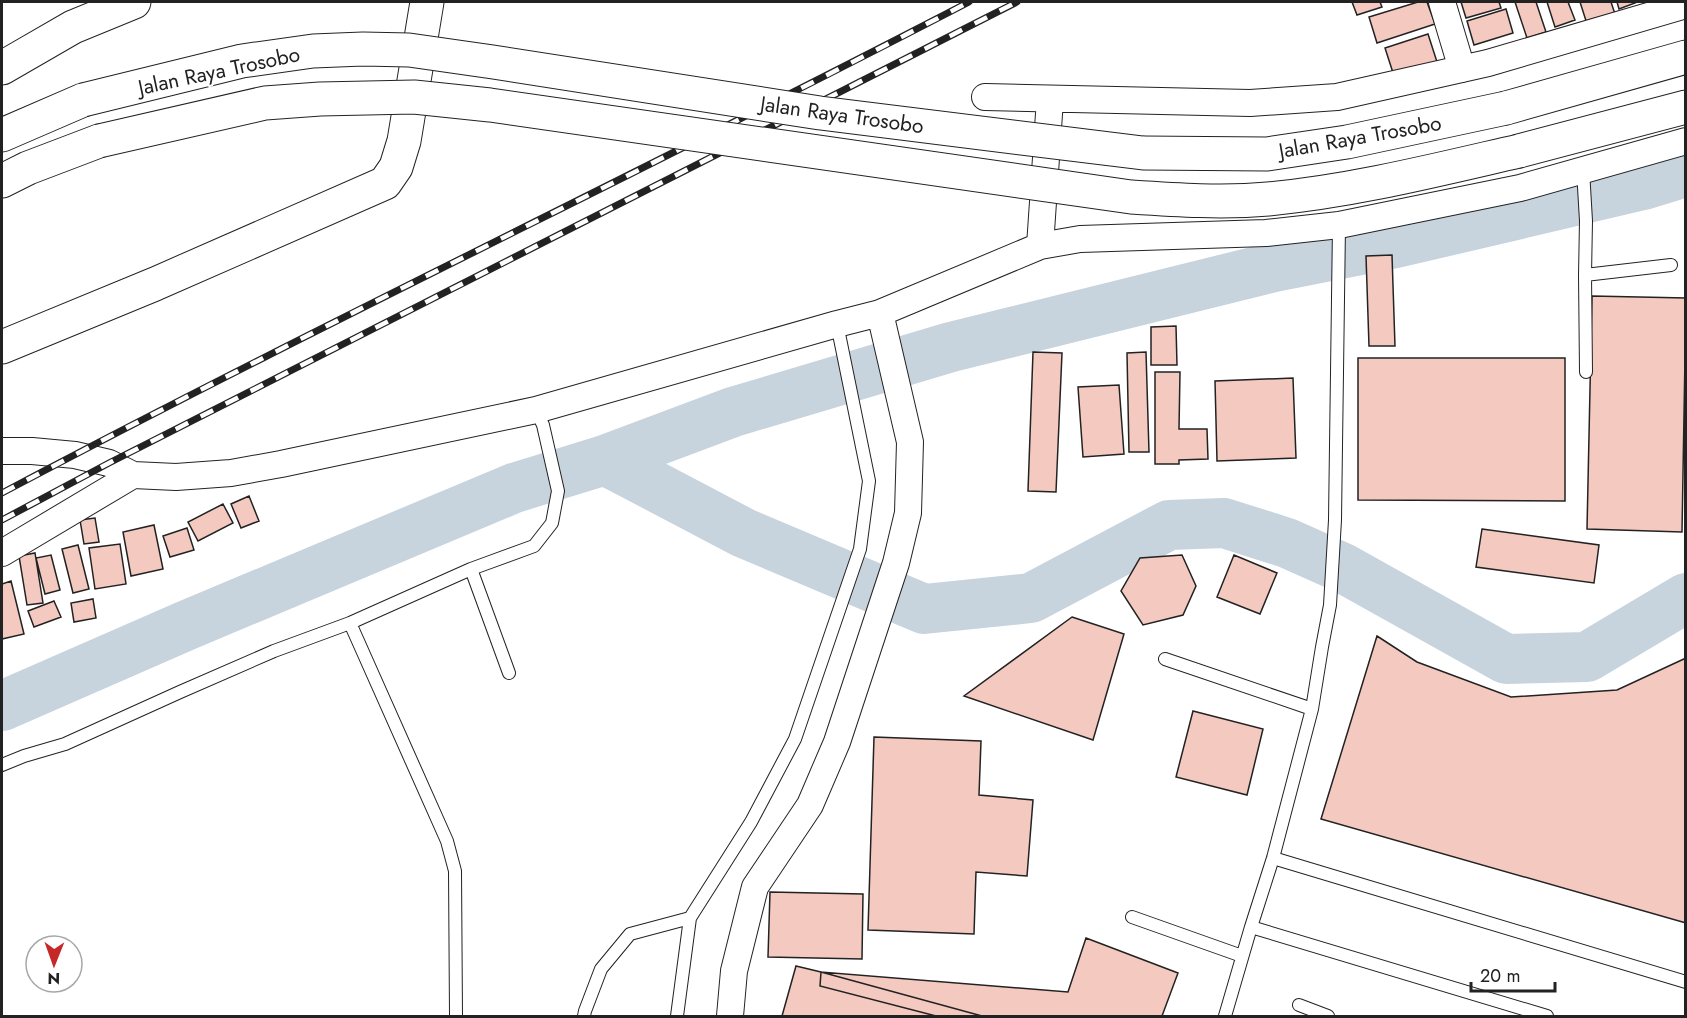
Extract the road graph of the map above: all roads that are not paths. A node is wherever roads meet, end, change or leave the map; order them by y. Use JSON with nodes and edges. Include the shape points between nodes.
{"nodes":[{"id":1,"x":134,"y":2,"type":"edge"},
{"id":2,"x":427,"y":2,"type":"edge"},
{"id":3,"x":1442,"y":2,"type":"edge"},
{"id":4,"x":1686,"y":5,"type":"edge"},
{"id":5,"x":1686,"y":57,"type":"edge"},
{"id":6,"x":2,"y":68,"type":"edge"},
{"id":7,"x":1462,"y":69,"type":"junction"},
{"id":8,"x":985,"y":97,"type":"dead end"},
{"id":9,"x":1050,"y":99,"type":"junction"},
{"id":10,"x":1686,"y":107,"type":"edge"},
{"id":11,"x":2,"y":135,"type":"edge"},
{"id":12,"x":1686,"y":141,"type":"edge"},
{"id":13,"x":2,"y":181,"type":"edge"},
{"id":14,"x":1583,"y":181,"type":"junction"},
{"id":15,"x":1340,"y":237,"type":"junction"},
{"id":16,"x":1040,"y":246,"type":"junction"},
{"id":17,"x":1671,"y":265,"type":"dead end"},
{"id":18,"x":1585,"y":275,"type":"junction"},
{"id":19,"x":880,"y":314,"type":"junction"},
{"id":20,"x":837,"y":324,"type":"junction"},
{"id":21,"x":2,"y":347,"type":"edge"},
{"id":22,"x":1586,"y":372,"type":"dead end"},
{"id":23,"x":539,"y":418,"type":"junction"},
{"id":24,"x":2,"y":451,"type":"edge"},
{"id":25,"x":133,"y":476,"type":"junction"},
{"id":26,"x":2,"y":554,"type":"edge"},
{"id":27,"x":471,"y":569,"type":"junction"},
{"id":28,"x":350,"y":623,"type":"junction"},
{"id":29,"x":1165,"y":659,"type":"dead end"},
{"id":30,"x":509,"y":673,"type":"dead end"},
{"id":31,"x":1312,"y":709,"type":"junction"},
{"id":32,"x":2,"y":765,"type":"edge"},
{"id":33,"x":1273,"y":858,"type":"junction"},
{"id":34,"x":1132,"y":917,"type":"dead end"},
{"id":35,"x":690,"y":918,"type":"junction"},
{"id":36,"x":1251,"y":927,"type":"junction"},
{"id":37,"x":1242,"y":956,"type":"junction"},
{"id":38,"x":1686,"y":982,"type":"edge"},
{"id":39,"x":1299,"y":1005,"type":"dead end"},
{"id":40,"x":1539,"y":1015,"type":"edge"},
{"id":41,"x":456,"y":1017,"type":"edge"},
{"id":42,"x":585,"y":1017,"type":"edge"},
{"id":43,"x":677,"y":1017,"type":"edge"},
{"id":44,"x":730,"y":1017,"type":"edge"},
{"id":45,"x":1225,"y":1017,"type":"edge"},
{"id":46,"x":1328,"y":1017,"type":"edge"}],
"edges":[{"from":1,"to":6,"type":"main road","via":[[73,27]]},
{"from":2,"to":21,"type":"main road","via":[[404,141],[396,167],[385,183]]},
{"from":3,"to":7,"type":"street"},
{"from":4,"to":7,"type":"street"},
{"from":5,"to":11,"type":"main road","name":"Jalan Raya Trosobo","bridge":true,"via":[[1506,108],[1347,142],[1266,153],[1143,153],[820,113],[419,52],[363,49],[242,61],[82,100]]},
{"from":7,"to":9,"type":"street","via":[[1337,98],[1250,103]]},
{"from":8,"to":9,"type":"street"},
{"from":9,"to":16,"type":"street"},
{"from":10,"to":13,"type":"main road","name":"Jalan Raya Trosobo","bridge":true,"via":[[1519,152],[1355,187],[1267,199],[1195,201],[1131,197],[414,97],[265,103],[99,141]]},
{"from":12,"to":14,"type":"street"},
{"from":14,"to":15,"type":"street","via":[[1520,188]]},
{"from":14,"to":18,"type":"lane"},
{"from":15,"to":16,"type":"street","via":[[1266,233],[1080,239]]},
{"from":15,"to":31,"type":"lane","via":[[1330,605]]},
{"from":16,"to":19,"type":"street"},
{"from":17,"to":18,"type":"lane"},
{"from":18,"to":22,"type":"lane"},
{"from":19,"to":20,"type":"street"},
{"from":19,"to":44,"type":"street","via":[[910,442],[908,513],[896,563],[837,742],[810,806],[755,887],[734,971]]},
{"from":20,"to":23,"type":"street"},
{"from":20,"to":35,"type":"lane","via":[[869,481],[860,549],[795,739],[751,822]]},
{"from":23,"to":25,"type":"street","via":[[231,472]]},
{"from":23,"to":27,"type":"lane","via":[[558,491],[552,523],[534,546]]},
{"from":24,"to":25,"type":"street","via":[[75,455],[109,463]]},
{"from":25,"to":26,"type":"street"},
{"from":27,"to":28,"type":"lane"},
{"from":27,"to":30,"type":"lane"},
{"from":28,"to":32,"type":"lane","via":[[274,651],[65,744]]},
{"from":28,"to":41,"type":"lane","via":[[447,841],[455,871]]},
{"from":29,"to":31,"type":"lane"},
{"from":31,"to":33,"type":"lane"},
{"from":33,"to":36,"type":"lane"},
{"from":33,"to":38,"type":"lane"},
{"from":34,"to":37,"type":"lane"},
{"from":35,"to":42,"type":"lane","via":[[630,934],[601,969]]},
{"from":35,"to":43,"type":"lane"},
{"from":36,"to":37,"type":"lane"},
{"from":36,"to":40,"type":"lane"},
{"from":37,"to":45,"type":"lane"},
{"from":39,"to":46,"type":"lane"}]}
